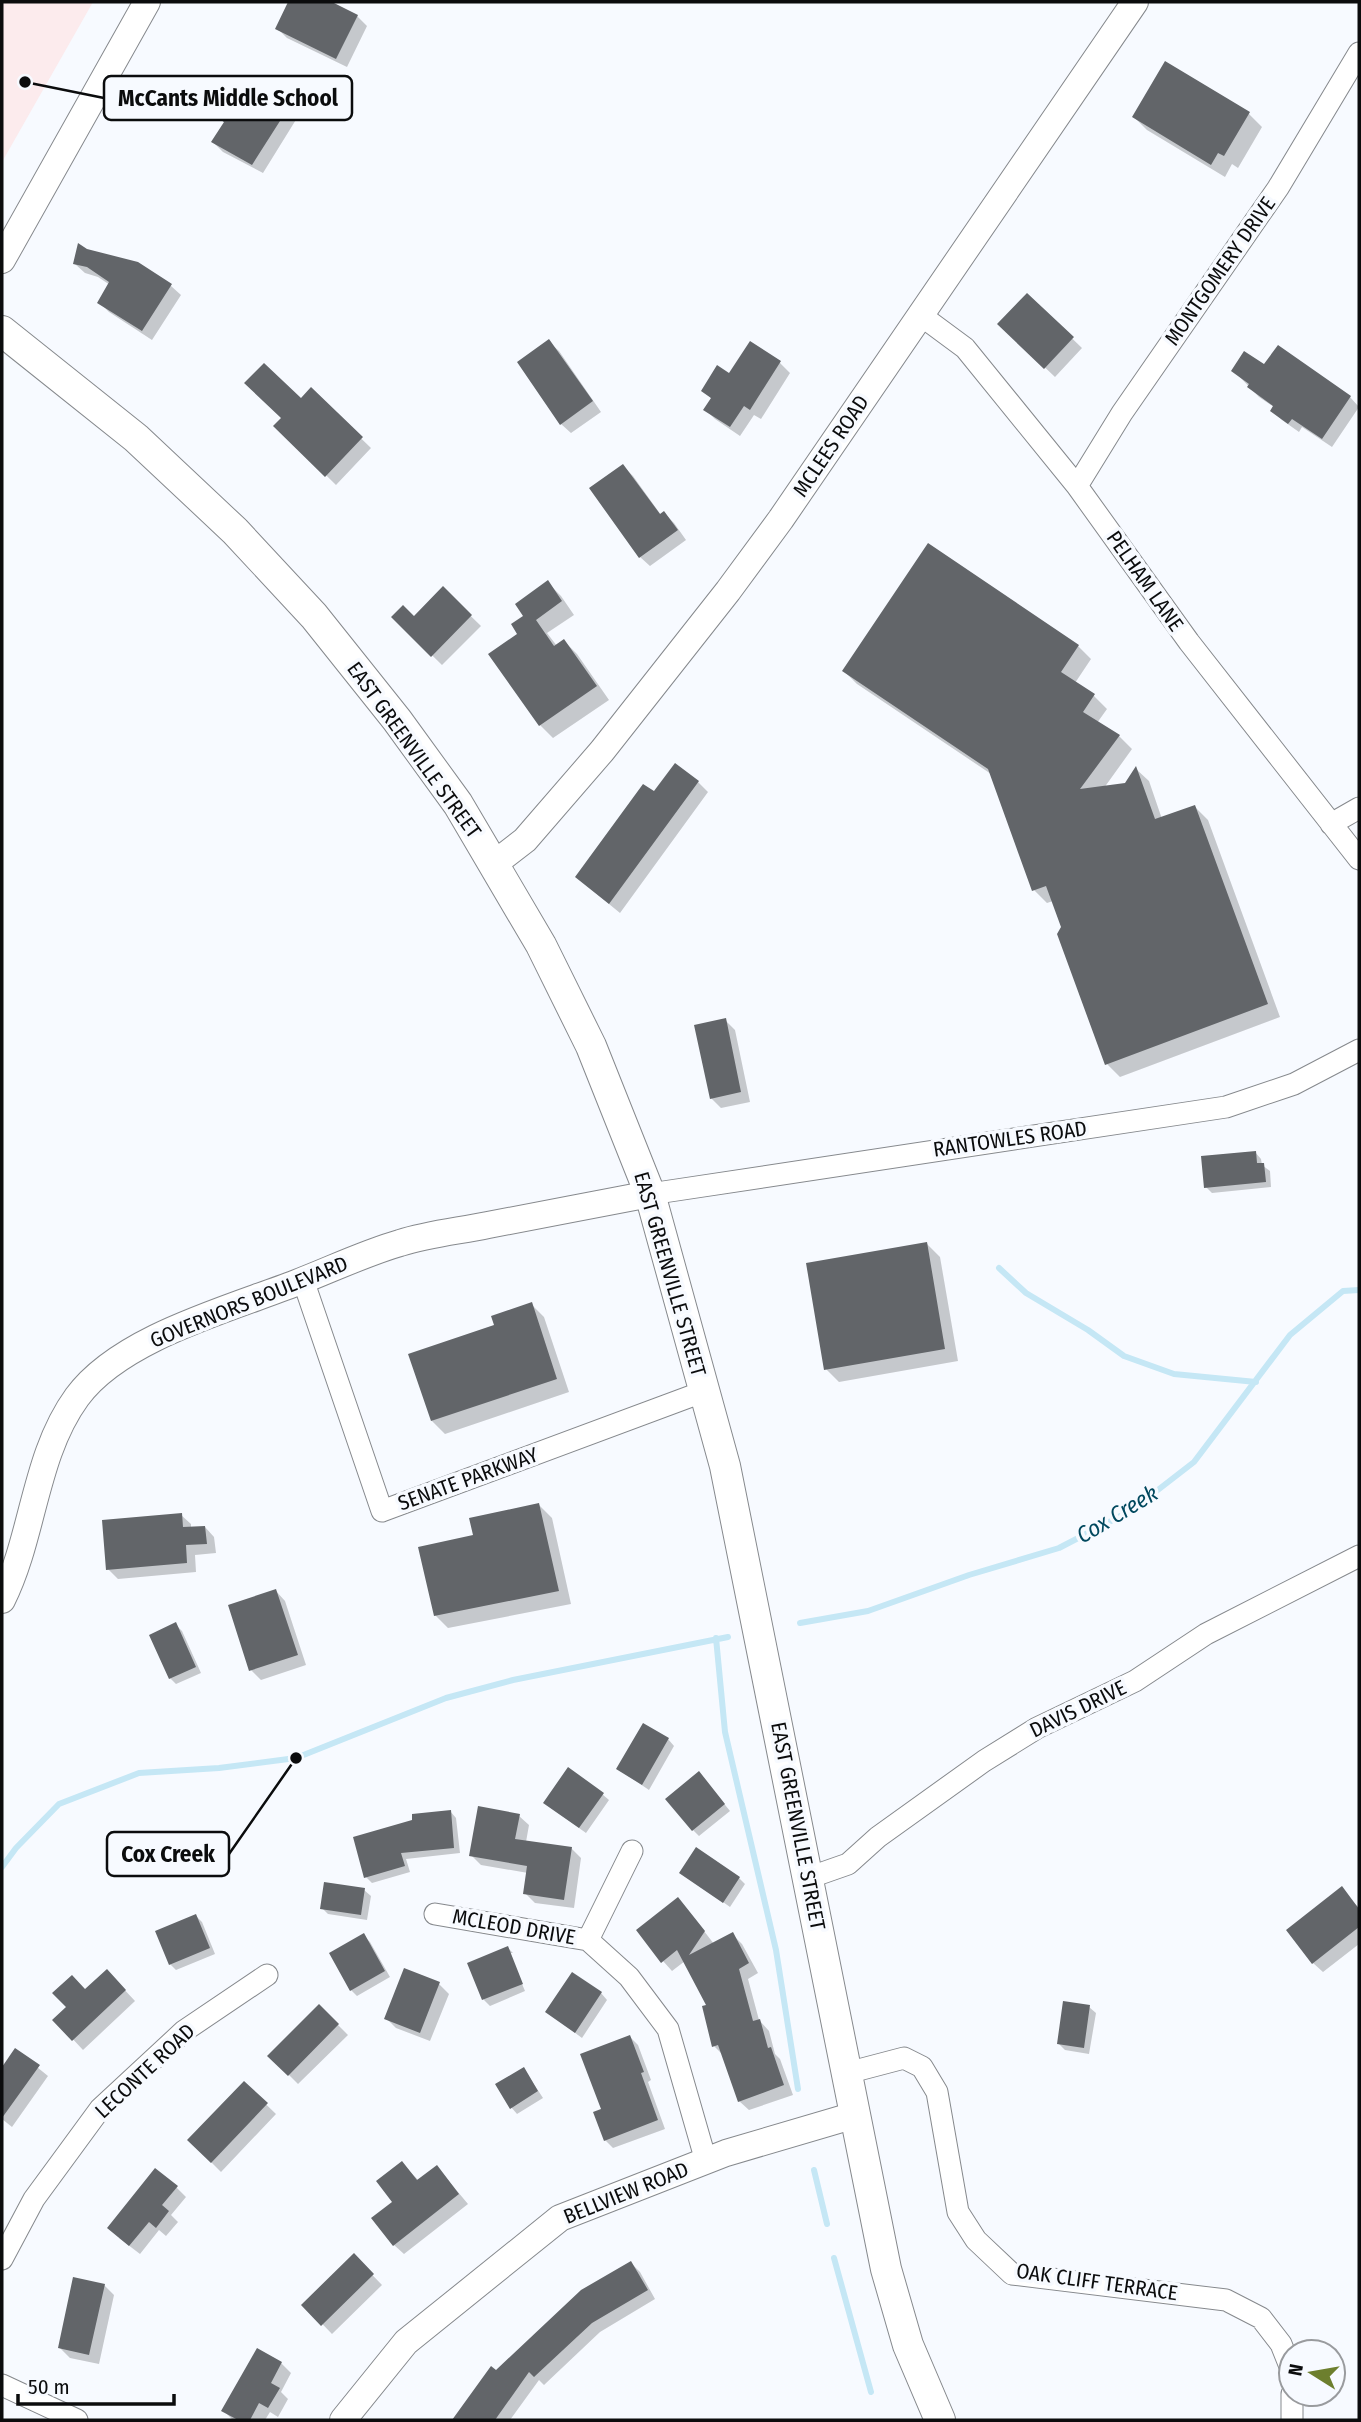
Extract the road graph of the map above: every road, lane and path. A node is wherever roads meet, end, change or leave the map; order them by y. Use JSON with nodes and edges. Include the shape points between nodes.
{"nodes":[{"id":1,"x":147,"y":2,"type":"edge"},
{"id":2,"x":1135,"y":2,"type":"edge"},
{"id":3,"x":1359,"y":54,"type":"edge"},
{"id":4,"x":2,"y":260,"type":"edge"},
{"id":5,"x":919,"y":314,"type":"junction"},
{"id":6,"x":2,"y":331,"type":"edge"},
{"id":7,"x":1077,"y":485,"type":"junction"},
{"id":8,"x":1359,"y":808,"type":"edge"},
{"id":9,"x":1331,"y":824,"type":"junction"},
{"id":10,"x":1359,"y":859,"type":"edge"},
{"id":11,"x":494,"y":864,"type":"junction"},
{"id":12,"x":1359,"y":1050,"type":"edge"},
{"id":13,"x":650,"y":1194,"type":"junction"},
{"id":14,"x":303,"y":1280,"type":"junction"},
{"id":15,"x":705,"y":1391,"type":"junction"},
{"id":16,"x":1359,"y":1556,"type":"edge"},
{"id":17,"x":2,"y":1600,"type":"edge"},
{"id":18,"x":632,"y":1851,"type":"dead end"},
{"id":19,"x":808,"y":1878,"type":"junction"},
{"id":20,"x":435,"y":1914,"type":"dead end"},
{"id":21,"x":588,"y":1940,"type":"junction"},
{"id":22,"x":267,"y":1975,"type":"dead end"},
{"id":23,"x":847,"y":2073,"type":"junction"},
{"id":24,"x":855,"y":2115,"type":"junction"},
{"id":25,"x":706,"y":2161,"type":"junction"},
{"id":26,"x":2,"y":2259,"type":"edge"},
{"id":27,"x":1277,"y":2339,"type":"edge"},
{"id":28,"x":2,"y":2385,"type":"edge"},
{"id":29,"x":77,"y":2420,"type":"edge"},
{"id":30,"x":343,"y":2420,"type":"edge"},
{"id":31,"x":940,"y":2420,"type":"edge"}],
"edges":[{"from":1,"to":4,"type":"street"},
{"from":2,"to":5,"type":"street","name":"MCLEES ROAD"},
{"from":3,"to":7,"type":"street","name":"MONTGOMERY DRIVE","via":[[1278,188]]},
{"from":5,"to":7,"type":"street","name":"PELHAM LANE","via":[[965,348]]},
{"from":5,"to":11,"type":"street","name":"MCLEES ROAD","via":[[728,591],[563,796],[525,840]]},
{"from":6,"to":11,"type":"main road","name":"EAST GREENVILLE STREET","via":[[136,438],[285,582],[397,720],[458,804]]},
{"from":7,"to":9,"type":"street","name":"PELHAM LANE","via":[[1189,642]]},
{"from":8,"to":9,"type":"street"},
{"from":9,"to":10,"type":"street","name":"PELHAM LANE"},
{"from":11,"to":13,"type":"main road","name":"EAST GREENVILLE STREET","via":[[591,1046]]},
{"from":12,"to":13,"type":"street","name":"RANTOWLES ROAD","via":[[1294,1084],[1226,1107]]},
{"from":13,"to":14,"type":"street","name":"GOVERNORS BOULEVARD","via":[[401,1242]]},
{"from":13,"to":15,"type":"main road","name":"EAST GREENVILLE STREET"},
{"from":14,"to":15,"type":"street","name":"SENATE PARKWAY","via":[[382,1511]]},
{"from":14,"to":17,"type":"street","name":"GOVERNORS BOULEVARD","via":[[153,1339],[93,1380],[57,1431],[23,1549]]},
{"from":15,"to":19,"type":"main road","name":"EAST GREENVILLE STREET"},
{"from":16,"to":19,"type":"street","name":"DAVIS DRIVE","via":[[1206,1634],[1135,1681],[1037,1728],[878,1837],[848,1864]]},
{"from":18,"to":21,"type":"street"},
{"from":19,"to":23,"type":"main road","name":"EAST GREENVILLE STREET"},
{"from":20,"to":21,"type":"street","name":"MCLEOD DRIVE"},
{"from":21,"to":25,"type":"street","name":"MCLEOD DRIVE","via":[[629,1977],[668,2029]]},
{"from":22,"to":26,"type":"street","name":"LECONTE ROAD","via":[[184,2031],[100,2109],[34,2199]]},
{"from":23,"to":24,"type":"main road","name":"EAST GREENVILLE STREET"},
{"from":23,"to":27,"type":"street","name":"OAK CLIFF TERRACE","via":[[904,2058],[922,2067],[937,2092],[958,2212],[976,2240],[1012,2274],[1226,2300],[1261,2318]]},
{"from":24,"to":25,"type":"street","name":"BELLVIEW ROAD"},
{"from":24,"to":31,"type":"main road","name":"EAST GREENVILLE STREET","via":[[886,2269],[908,2345]]},
{"from":25,"to":30,"type":"street","name":"BELLVIEW ROAD","via":[[561,2218],[406,2342]]},
{"from":28,"to":29,"type":"street"}]}
